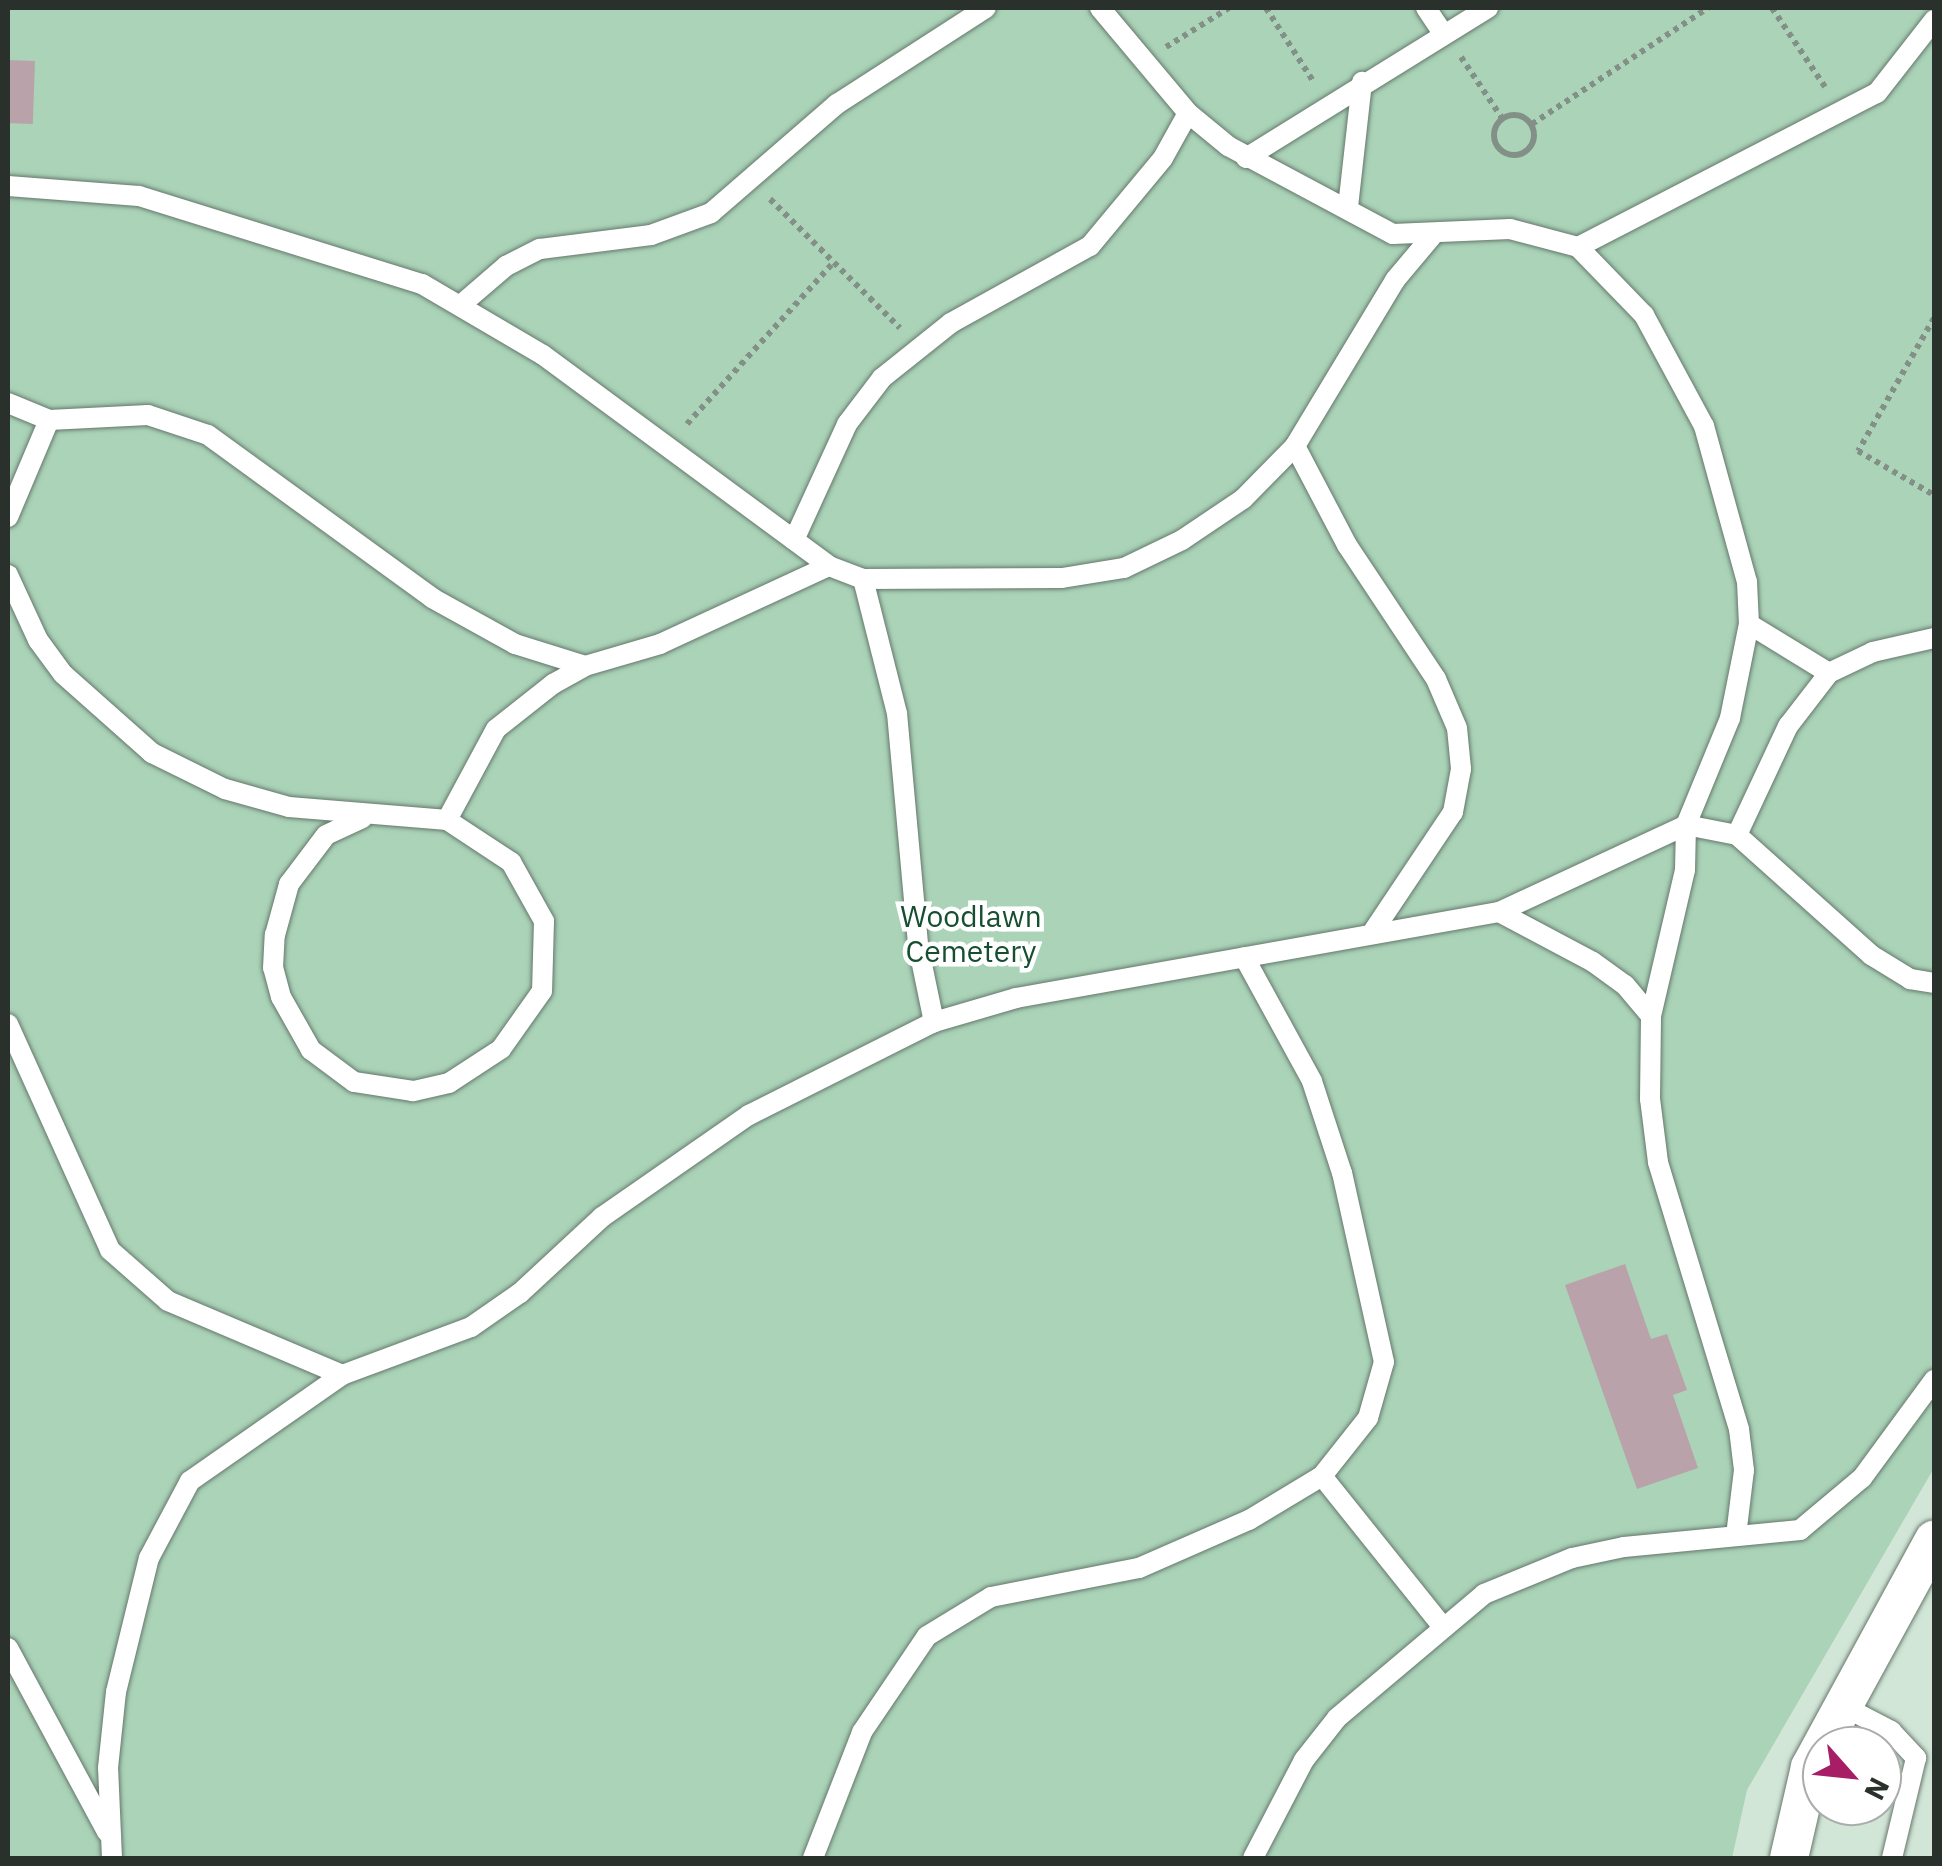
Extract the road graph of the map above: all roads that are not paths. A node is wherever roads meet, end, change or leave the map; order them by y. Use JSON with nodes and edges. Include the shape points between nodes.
{"nodes":[{"id":1,"x":986,"y":8,"type":"edge"},
{"id":2,"x":1100,"y":8,"type":"edge"},
{"id":3,"x":1426,"y":8,"type":"edge"},
{"id":4,"x":1488,"y":8,"type":"edge"},
{"id":5,"x":1934,"y":20,"type":"edge"},
{"id":6,"x":1442,"y":31,"type":"junction"},
{"id":7,"x":1362,"y":82,"type":"junction"},
{"id":8,"x":1188,"y":113,"type":"junction"},
{"id":9,"x":1246,"y":158,"type":"junction"},
{"id":10,"x":8,"y":186,"type":"edge"},
{"id":11,"x":1348,"y":207,"type":"junction"},
{"id":12,"x":1432,"y":236,"type":"junction"},
{"id":13,"x":1578,"y":247,"type":"junction"},
{"id":14,"x":464,"y":304,"type":"junction"},
{"id":15,"x":8,"y":403,"type":"edge"},
{"id":16,"x":49,"y":420,"type":"junction"},
{"id":17,"x":1296,"y":446,"type":"junction"},
{"id":18,"x":8,"y":517,"type":"edge"},
{"id":19,"x":794,"y":540,"type":"junction"},
{"id":20,"x":829,"y":566,"type":"junction"},
{"id":21,"x":8,"y":575,"type":"edge"},
{"id":22,"x":863,"y":580,"type":"junction"},
{"id":23,"x":1749,"y":624,"type":"junction"},
{"id":24,"x":1934,"y":638,"type":"edge"},
{"id":25,"x":585,"y":666,"type":"junction"},
{"id":26,"x":1830,"y":673,"type":"junction"},
{"id":27,"x":362,"y":818,"type":"junction"},
{"id":28,"x":447,"y":820,"type":"junction"},
{"id":29,"x":1686,"y":825,"type":"junction"},
{"id":30,"x":1737,"y":835,"type":"junction"},
{"id":31,"x":1499,"y":912,"type":"junction"},
{"id":32,"x":1374,"y":930,"type":"junction"},
{"id":33,"x":1244,"y":958,"type":"junction"},
{"id":34,"x":1934,"y":983,"type":"edge"},
{"id":35,"x":1651,"y":1016,"type":"junction"},
{"id":36,"x":934,"y":1022,"type":"junction"},
{"id":37,"x":8,"y":1024,"type":"edge"},
{"id":38,"x":342,"y":1375,"type":"junction"},
{"id":39,"x":1934,"y":1380,"type":"edge"},
{"id":40,"x":1322,"y":1476,"type":"junction"},
{"id":41,"x":1736,"y":1536,"type":"junction"},
{"id":42,"x":1934,"y":1540,"type":"edge"},
{"id":43,"x":1442,"y":1626,"type":"junction"},
{"id":44,"x":8,"y":1648,"type":"edge"},
{"id":45,"x":1840,"y":1704,"type":"junction"},
{"id":46,"x":108,"y":1834,"type":"junction"},
{"id":47,"x":112,"y":1858,"type":"edge"},
{"id":48,"x":813,"y":1858,"type":"edge"},
{"id":49,"x":1253,"y":1858,"type":"edge"},
{"id":50,"x":1789,"y":1858,"type":"edge"},
{"id":51,"x":1892,"y":1858,"type":"edge"}],
"edges":[{"from":1,"to":14,"type":"lane","via":[[837,104],[711,212],[683,225],[540,249],[506,266]]},
{"from":2,"to":8,"type":"lane"},
{"from":3,"to":6,"type":"lane"},
{"from":4,"to":6,"type":"lane"},
{"from":5,"to":13,"type":"lane","via":[[1903,68],[1842,114]]},
{"from":6,"to":7,"type":"lane"},
{"from":7,"to":9,"type":"lane"},
{"from":7,"to":11,"type":"lane"},
{"from":8,"to":9,"type":"lane"},
{"from":8,"to":19,"type":"lane","via":[[1151,174],[1090,246],[918,347],[882,378],[847,424]]},
{"from":9,"to":11,"type":"lane"},
{"from":10,"to":14,"type":"lane","via":[[156,200],[299,241]]},
{"from":11,"to":12,"type":"lane","via":[[1394,234]]},
{"from":12,"to":13,"type":"lane","via":[[1510,229]]},
{"from":12,"to":17,"type":"lane","via":[[1395,280]]},
{"from":13,"to":23,"type":"lane","via":[[1644,314],[1704,426],[1747,582]]},
{"from":14,"to":19,"type":"lane"},
{"from":15,"to":16,"type":"lane"},
{"from":16,"to":18,"type":"lane"},
{"from":16,"to":25,"type":"lane","via":[[148,415],[208,435],[432,598],[515,644]]},
{"from":17,"to":22,"type":"lane","via":[[1243,499],[1124,568],[1062,578]]},
{"from":17,"to":32,"type":"lane","via":[[1348,544],[1436,679],[1457,728],[1461,769],[1453,812]]},
{"from":19,"to":20,"type":"lane"},
{"from":20,"to":22,"type":"lane"},
{"from":20,"to":25,"type":"lane","via":[[660,644]]},
{"from":21,"to":27,"type":"lane","via":[[38,640],[63,674],[152,753],[253,798]]},
{"from":22,"to":36,"type":"lane","via":[[897,713],[918,945]]},
{"from":23,"to":26,"type":"lane"},
{"from":23,"to":29,"type":"lane","via":[[1730,718]]},
{"from":24,"to":26,"type":"lane","via":[[1872,652]]},
{"from":25,"to":28,"type":"lane","via":[[496,729]]},
{"from":26,"to":30,"type":"lane","via":[[1788,726]]},
{"from":27,"to":28,"type":"lane"},
{"from":27,"to":28,"type":"lane","via":[[326,835],[289,884],[273,968],[294,1030],[332,1070],[382,1090],[413,1091],[476,1069],[526,1023],[542,991],[544,920],[529,886],[488,842]]},
{"from":29,"to":30,"type":"lane"},
{"from":29,"to":31,"type":"lane"},
{"from":29,"to":35,"type":"lane","via":[[1685,870]]},
{"from":30,"to":34,"type":"lane","via":[[1871,955],[1910,978]]},
{"from":31,"to":32,"type":"lane"},
{"from":31,"to":35,"type":"lane","via":[[1593,962],[1625,984]]},
{"from":32,"to":33,"type":"lane"},
{"from":33,"to":36,"type":"lane","via":[[1016,998]]},
{"from":33,"to":40,"type":"lane","via":[[1329,1124],[1384,1362],[1378,1392],[1351,1445]]},
{"from":35,"to":41,"type":"lane","via":[[1658,1162],[1739,1429],[1744,1470]]},
{"from":36,"to":38,"type":"lane","via":[[834,1067],[663,1172],[471,1327]]},
{"from":37,"to":38,"type":"lane","via":[[110,1250],[168,1301]]},
{"from":38,"to":46,"type":"lane","via":[[190,1481],[166,1518],[134,1607],[116,1692]]},
{"from":39,"to":41,"type":"lane","via":[[1830,1512],[1800,1530]]},
{"from":40,"to":43,"type":"lane"},
{"from":40,"to":48,"type":"lane","via":[[1250,1520],[1139,1568],[1033,1585],[956,1613],[927,1636],[880,1701],[834,1796]]},
{"from":41,"to":43,"type":"lane","via":[[1572,1558],[1484,1594]]},
{"from":42,"to":45,"type":"street"},
{"from":43,"to":49,"type":"lane","via":[[1337,1718],[1304,1760]]},
{"from":44,"to":46,"type":"lane"},
{"from":45,"to":50,"type":"street","via":[[1810,1766]]},
{"from":45,"to":51,"type":"lane","via":[[1891,1732],[1916,1758]]},
{"from":46,"to":47,"type":"lane"}]}
